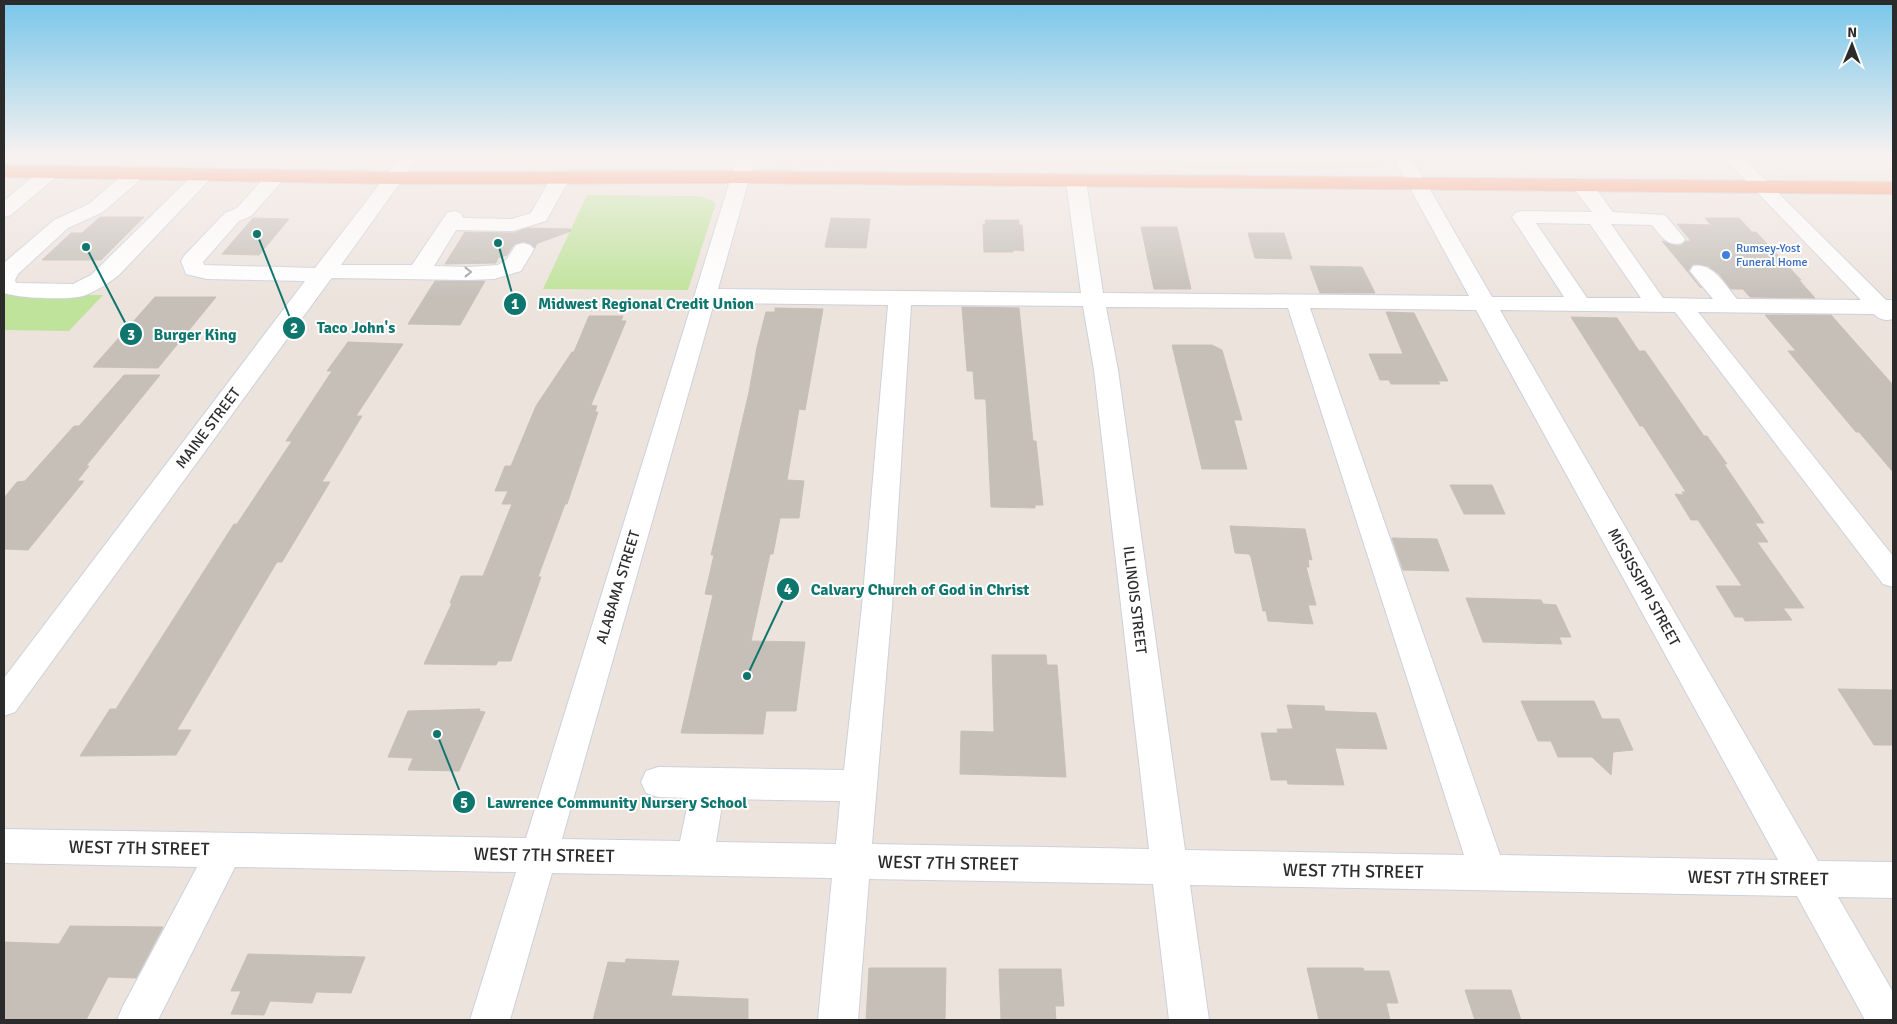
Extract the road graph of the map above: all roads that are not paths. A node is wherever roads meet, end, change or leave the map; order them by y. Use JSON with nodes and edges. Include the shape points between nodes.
{"nodes":[{"id":1,"x":102,"y":203,"type":"edge"},
{"id":2,"x":174,"y":203,"type":"edge"},
{"id":3,"x":252,"y":203,"type":"edge"},
{"id":4,"x":376,"y":203,"type":"edge"},
{"id":5,"x":547,"y":203,"type":"edge"},
{"id":6,"x":733,"y":203,"type":"edge"},
{"id":7,"x":1079,"y":203,"type":"edge"},
{"id":8,"x":1429,"y":203,"type":"edge"},
{"id":9,"x":1592,"y":203,"type":"edge"},
{"id":10,"x":1777,"y":203,"type":"edge"},
{"id":11,"x":1601,"y":218,"type":"junction"},
{"id":12,"x":531,"y":233,"type":"junction"},
{"id":13,"x":1675,"y":239,"type":"dead end"},
{"id":14,"x":327,"y":269,"type":"junction"},
{"id":15,"x":1701,"y":271,"type":"dead end"},
{"id":16,"x":419,"y":272,"type":"junction"},
{"id":17,"x":5,"y":274,"type":"edge"},
{"id":18,"x":705,"y":296,"type":"junction"},
{"id":19,"x":900,"y":298,"type":"junction"},
{"id":20,"x":1093,"y":299,"type":"junction"},
{"id":21,"x":1296,"y":302,"type":"junction"},
{"id":22,"x":1485,"y":303,"type":"junction"},
{"id":23,"x":1580,"y":304,"type":"junction"},
{"id":24,"x":1669,"y":305,"type":"junction"},
{"id":25,"x":1730,"y":306,"type":"junction"},
{"id":26,"x":1889,"y":311,"type":"edge"},
{"id":27,"x":1893,"y":576,"type":"edge"},
{"id":28,"x":4,"y":702,"type":"edge"},
{"id":29,"x":658,"y":782,"type":"dead end"},
{"id":30,"x":709,"y":784,"type":"junction"},
{"id":31,"x":859,"y":786,"type":"junction"},
{"id":32,"x":4,"y":846,"type":"edge"},
{"id":33,"x":225,"y":850,"type":"junction"},
{"id":34,"x":539,"y":855,"type":"junction"},
{"id":35,"x":695,"y":858,"type":"junction"},
{"id":36,"x":852,"y":861,"type":"junction"},
{"id":37,"x":1168,"y":868,"type":"junction"},
{"id":38,"x":1488,"y":873,"type":"junction"},
{"id":39,"x":1807,"y":878,"type":"junction"},
{"id":40,"x":1893,"y":880,"type":"edge"},
{"id":41,"x":137,"y":1020,"type":"edge"},
{"id":42,"x":490,"y":1020,"type":"edge"},
{"id":43,"x":838,"y":1020,"type":"edge"},
{"id":44,"x":1189,"y":1020,"type":"edge"},
{"id":45,"x":1887,"y":1020,"type":"edge"}],
"edges":[{"from":1,"to":17,"type":"street","via":[[61,224]]},
{"from":2,"to":17,"type":"street","via":[[151,216],[99,269],[87,275],[72,281]]},
{"from":3,"to":14,"type":"street","via":[[244,212],[246,217],[215,257]]},
{"from":4,"to":14,"type":"street","name":"MAINE STREET"},
{"from":5,"to":12,"type":"street"},
{"from":6,"to":18,"type":"street","name":"ALABAMA STREET"},
{"from":7,"to":20,"type":"street","name":"ILLINOIS STREET"},
{"from":8,"to":22,"type":"street","name":"MISSISSIPPI STREET"},
{"from":9,"to":11,"type":"street"},
{"from":10,"to":26,"type":"street"},
{"from":11,"to":13,"type":"street","via":[[1658,219]]},
{"from":11,"to":23,"type":"street","via":[[1522,218]]},
{"from":11,"to":24,"type":"street"},
{"from":16,"to":12,"type":"street","one_way":true,"via":[[506,269],[515,265]]},
{"from":12,"to":16,"type":"street","via":[[513,225],[452,220]]},
{"from":14,"to":16,"type":"street"},
{"from":14,"to":28,"type":"street","name":"MAINE STREET"},
{"from":15,"to":25,"type":"street"},
{"from":18,"to":19,"type":"street"},
{"from":18,"to":34,"type":"street","name":"ALABAMA STREET"},
{"from":19,"to":20,"type":"street"},
{"from":19,"to":31,"type":"street","via":[[877,606]]},
{"from":20,"to":21,"type":"street"},
{"from":20,"to":37,"type":"street","name":"ILLINOIS STREET","via":[[1106,370]]},
{"from":21,"to":22,"type":"street"},
{"from":21,"to":38,"type":"street"},
{"from":22,"to":23,"type":"street"},
{"from":22,"to":39,"type":"street","name":"MISSISSIPPI STREET"},
{"from":23,"to":24,"type":"street"},
{"from":24,"to":25,"type":"street"},
{"from":24,"to":27,"type":"street"},
{"from":25,"to":26,"type":"street"},
{"from":29,"to":30,"type":"street"},
{"from":30,"to":31,"type":"street"},
{"from":30,"to":35,"type":"street"},
{"from":31,"to":36,"type":"street"},
{"from":32,"to":33,"type":"street","name":"WEST 7TH STREET"},
{"from":33,"to":34,"type":"street","name":"WEST 7TH STREET"},
{"from":33,"to":41,"type":"street"},
{"from":34,"to":35,"type":"street","name":"WEST 7TH STREET"},
{"from":34,"to":42,"type":"street","name":"ALABAMA STREET"},
{"from":35,"to":36,"type":"street","name":"WEST 7TH STREET"},
{"from":36,"to":37,"type":"street","name":"WEST 7TH STREET"},
{"from":36,"to":43,"type":"street"},
{"from":37,"to":38,"type":"street","name":"WEST 7TH STREET"},
{"from":37,"to":44,"type":"street","name":"ILLINOIS STREET"},
{"from":38,"to":39,"type":"street","name":"WEST 7TH STREET"},
{"from":39,"to":40,"type":"street","name":"WEST 7TH STREET"},
{"from":39,"to":45,"type":"street","name":"MISSISSIPPI STREET"}]}
